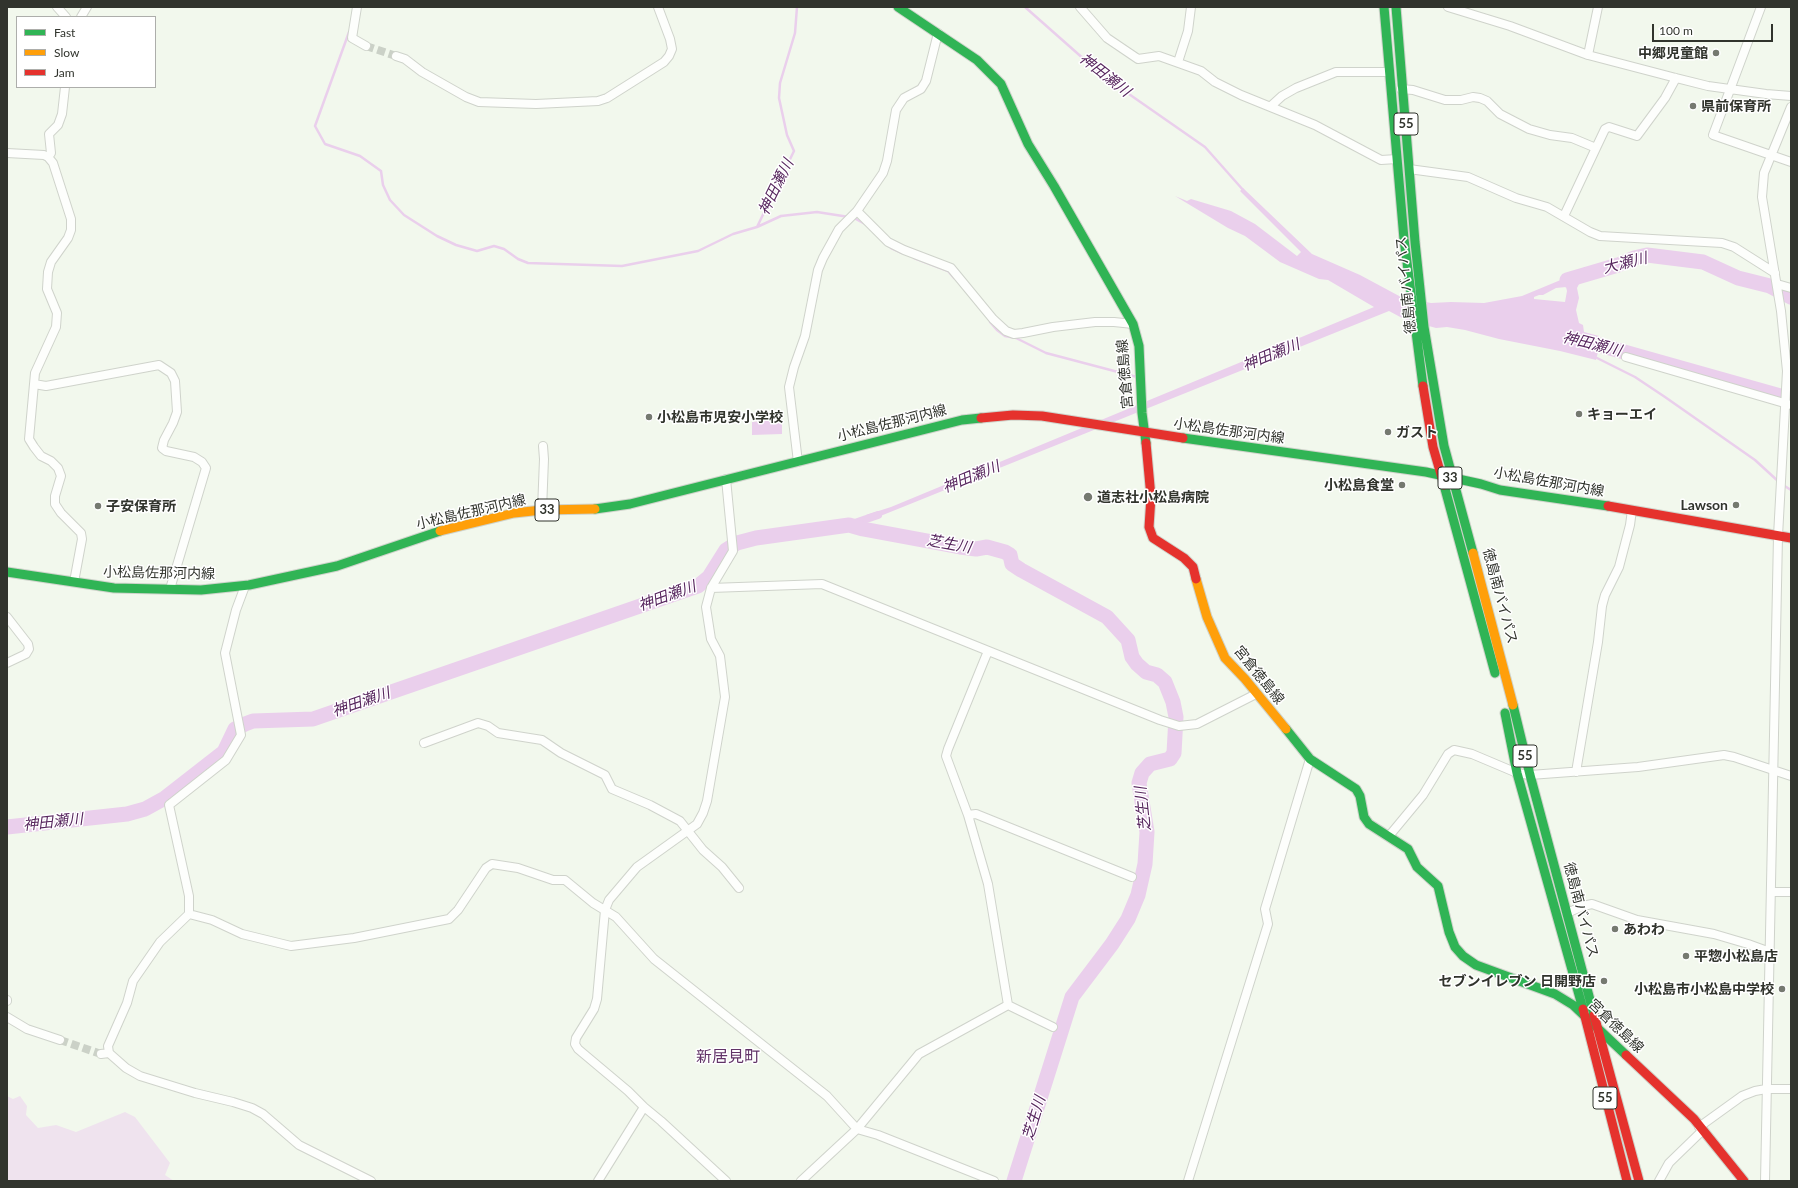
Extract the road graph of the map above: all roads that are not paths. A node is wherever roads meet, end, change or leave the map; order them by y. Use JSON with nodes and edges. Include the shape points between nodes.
{"nodes":[{"id":1,"x":58,"y":7,"type":"edge"},
{"id":2,"x":87,"y":7,"type":"edge"},
{"id":3,"x":357,"y":7,"type":"edge"},
{"id":4,"x":658,"y":7,"type":"edge"},
{"id":5,"x":898,"y":7,"type":"edge"},
{"id":6,"x":1080,"y":7,"type":"edge"},
{"id":7,"x":1191,"y":7,"type":"edge"},
{"id":8,"x":1384,"y":7,"type":"edge"},
{"id":9,"x":1396,"y":7,"type":"edge"},
{"id":10,"x":1448,"y":7,"type":"edge"},
{"id":11,"x":1598,"y":7,"type":"edge"},
{"id":12,"x":1761,"y":7,"type":"edge"},
{"id":13,"x":65,"y":16,"type":"edge"},
{"id":14,"x":82,"y":16,"type":"edge"},
{"id":15,"x":938,"y":34,"type":"junction"},
{"id":16,"x":366,"y":46,"type":"tunnel mouth"},
{"id":17,"x":1588,"y":55,"type":"junction"},
{"id":18,"x":396,"y":56,"type":"tunnel mouth"},
{"id":19,"x":1178,"y":62,"type":"junction"},
{"id":20,"x":1389,"y":72,"type":"junction"},
{"id":21,"x":1676,"y":78,"type":"junction"},
{"id":22,"x":65,"y":88,"type":"edge"},
{"id":23,"x":1404,"y":89,"type":"junction"},
{"id":24,"x":1732,"y":89,"type":"junction"},
{"id":25,"x":1391,"y":91,"type":"junction"},
{"id":26,"x":1791,"y":96,"type":"edge"},
{"id":27,"x":1271,"y":106,"type":"junction"},
{"id":28,"x":1791,"y":107,"type":"edge"},
{"id":29,"x":1596,"y":148,"type":"junction"},
{"id":30,"x":7,"y":153,"type":"edge"},
{"id":31,"x":1772,"y":155,"type":"junction"},
{"id":32,"x":48,"y":156,"type":"junction"},
{"id":33,"x":1397,"y":159,"type":"junction"},
{"id":34,"x":1791,"y":162,"type":"edge"},
{"id":35,"x":1409,"y":169,"type":"junction"},
{"id":36,"x":857,"y":211,"type":"junction"},
{"id":37,"x":1564,"y":216,"type":"junction"},
{"id":38,"x":1775,"y":273,"type":"junction"},
{"id":39,"x":1778,"y":288,"type":"junction"},
{"id":40,"x":1791,"y":288,"type":"edge"},
{"id":41,"x":1133,"y":324,"type":"junction"},
{"id":42,"x":1626,"y":357,"type":"dead end"},
{"id":43,"x":34,"y":384,"type":"junction"},
{"id":44,"x":1788,"y":397,"type":"edge"},
{"id":45,"x":1144,"y":433,"type":"junction"},
{"id":46,"x":543,"y":446,"type":"dead end"},
{"id":47,"x":798,"y":462,"type":"junction"},
{"id":48,"x":1441,"y":476,"type":"junction"},
{"id":49,"x":726,"y":479,"type":"junction"},
{"id":50,"x":1454,"y":479,"type":"junction"},
{"id":51,"x":542,"y":510,"type":"junction"},
{"id":52,"x":1632,"y":510,"type":"junction"},
{"id":53,"x":1778,"y":536,"type":"junction"},
{"id":54,"x":1791,"y":538,"type":"edge"},
{"id":55,"x":7,"y":572,"type":"edge"},
{"id":56,"x":74,"y":582,"type":"junction"},
{"id":57,"x":245,"y":586,"type":"junction"},
{"id":58,"x":711,"y":588,"type":"junction"},
{"id":59,"x":170,"y":589,"type":"junction"},
{"id":60,"x":7,"y":617,"type":"edge"},
{"id":61,"x":988,"y":651,"type":"junction"},
{"id":62,"x":7,"y":663,"type":"edge"},
{"id":63,"x":1256,"y":694,"type":"junction"},
{"id":64,"x":424,"y":742,"type":"dead end"},
{"id":65,"x":1310,"y":759,"type":"junction"},
{"id":66,"x":1773,"y":769,"type":"junction"},
{"id":67,"x":1518,"y":772,"type":"junction"},
{"id":68,"x":1576,"y":772,"type":"junction"},
{"id":69,"x":1530,"y":775,"type":"junction"},
{"id":70,"x":1791,"y":776,"type":"edge"},
{"id":71,"x":968,"y":815,"type":"junction"},
{"id":72,"x":688,"y":830,"type":"junction"},
{"id":73,"x":1389,"y":836,"type":"junction"},
{"id":74,"x":1132,"y":877,"type":"dead end"},
{"id":75,"x":738,"y":888,"type":"dead end"},
{"id":76,"x":1771,"y":892,"type":"junction"},
{"id":77,"x":1791,"y":892,"type":"edge"},
{"id":78,"x":605,"y":910,"type":"junction"},
{"id":79,"x":1567,"y":913,"type":"junction"},
{"id":80,"x":189,"y":914,"type":"junction"},
{"id":81,"x":1770,"y":952,"type":"junction"},
{"id":82,"x":1008,"y":1005,"type":"junction"},
{"id":83,"x":1584,"y":1014,"type":"junction"},
{"id":84,"x":7,"y":1017,"type":"edge"},
{"id":85,"x":1053,"y":1027,"type":"dead end"},
{"id":86,"x":1598,"y":1028,"type":"junction"},
{"id":87,"x":60,"y":1040,"type":"tunnel mouth"},
{"id":88,"x":109,"y":1053,"type":"junction"},
{"id":89,"x":101,"y":1054,"type":"tunnel mouth"},
{"id":90,"x":1766,"y":1089,"type":"junction"},
{"id":91,"x":1791,"y":1090,"type":"edge"},
{"id":92,"x":644,"y":1107,"type":"junction"},
{"id":93,"x":857,"y":1129,"type":"junction"},
{"id":94,"x":1700,"y":1129,"type":"junction"},
{"id":95,"x":370,"y":1181,"type":"edge"},
{"id":96,"x":598,"y":1181,"type":"edge"},
{"id":97,"x":726,"y":1181,"type":"edge"},
{"id":98,"x":802,"y":1181,"type":"edge"},
{"id":99,"x":994,"y":1181,"type":"edge"},
{"id":100,"x":1188,"y":1181,"type":"edge"},
{"id":101,"x":1627,"y":1181,"type":"edge"},
{"id":102,"x":1639,"y":1181,"type":"edge"},
{"id":103,"x":1659,"y":1181,"type":"edge"},
{"id":104,"x":1744,"y":1181,"type":"edge"},
{"id":105,"x":1765,"y":1181,"type":"edge"}],
"edges":[{"from":1,"to":13,"type":"street"},
{"from":2,"to":14,"type":"street"},
{"from":3,"to":16,"type":"street","via":[[352,38]]},
{"from":4,"to":18,"type":"street","via":[[670,39],[672,49],[669,56],[664,62],[598,101],[536,104],[479,102]]},
{"from":5,"to":15,"type":"main road","name":"宮倉徳島線"},
{"from":6,"to":19,"type":"street","via":[[1107,38],[1126,53],[1138,59],[1159,56]]},
{"from":7,"to":19,"type":"street","via":[[1188,31]]},
{"from":8,"to":20,"type":"main road","name":"徳島南バイパス","number":"55"},
{"from":9,"to":23,"type":"main road","name":"徳島南バイパス","number":"55"},
{"from":10,"to":17,"type":"street","via":[[1510,26]]},
{"from":11,"to":17,"type":"street"},
{"from":12,"to":24,"type":"street"},
{"from":15,"to":36,"type":"street","via":[[926,81],[921,89],[904,98],[896,110],[883,174]]},
{"from":15,"to":41,"type":"main road","name":"宮倉徳島線","via":[[977,60],[1000,84],[1028,144]]},
{"from":17,"to":21,"type":"street"},
{"from":19,"to":27,"type":"street","via":[[1201,71],[1241,96]]},
{"from":20,"to":25,"type":"main road","name":"徳島南バイパス","number":"55"},
{"from":20,"to":27,"type":"street","via":[[1336,72],[1296,88]]},
{"from":21,"to":24,"type":"street"},
{"from":21,"to":29,"type":"street","via":[[1665,98],[1637,136],[1609,127]]},
{"from":22,"to":32,"type":"street","via":[[62,114],[58,124],[49,134],[51,153]]},
{"from":23,"to":25,"type":"street"},
{"from":23,"to":29,"type":"street","via":[[1445,100],[1480,98],[1487,101],[1500,114],[1529,129],[1572,138]]},
{"from":23,"to":35,"type":"main road","name":"徳島南バイパス","number":"55"},
{"from":24,"to":26,"type":"street"},
{"from":24,"to":31,"type":"street","via":[[1713,135]]},
{"from":25,"to":33,"type":"main road","name":"徳島南バイパス","number":"55"},
{"from":27,"to":33,"type":"street","via":[[1315,125],[1381,160]]},
{"from":28,"to":31,"type":"street"},
{"from":29,"to":37,"type":"street"},
{"from":30,"to":32,"type":"street"},
{"from":31,"to":34,"type":"street"},
{"from":31,"to":38,"type":"street","via":[[1764,173],[1762,197]]},
{"from":32,"to":43,"type":"street","via":[[53,163],[71,219],[71,230],[51,262],[48,272],[47,289],[57,313],[56,327],[35,373]]},
{"from":33,"to":48,"type":"main road","name":"徳島南バイパス","number":"55","via":[[1414,325],[1433,447]]},
{"from":35,"to":37,"type":"street","via":[[1468,177]]},
{"from":35,"to":50,"type":"main road","name":"徳島南バイパス","number":"55","via":[[1424,327],[1444,446]]},
{"from":36,"to":41,"type":"street","via":[[888,242],[951,268],[1006,331],[1014,334],[1095,322]]},
{"from":36,"to":47,"type":"street","via":[[840,229],[818,270],[805,336],[792,373],[789,387]]},
{"from":37,"to":38,"type":"street","via":[[1600,236],[1722,242]]},
{"from":38,"to":39,"type":"street"},
{"from":39,"to":40,"type":"street"},
{"from":39,"to":44,"type":"street","via":[[1786,347]]},
{"from":41,"to":45,"type":"main road","name":"宮倉徳島線","via":[[1138,346]]},
{"from":42,"to":44,"type":"street"},
{"from":43,"to":56,"type":"street","via":[[29,439],[41,456],[51,460],[58,468],[61,476],[55,504],[82,533]]},
{"from":43,"to":59,"type":"street","via":[[46,386],[159,365],[171,373],[175,381],[177,412],[162,448],[194,457],[206,468]]},
{"from":44,"to":53,"type":"street"},
{"from":45,"to":47,"type":"main road","name":"小松島佐那河内線","number":"33","via":[[1042,416],[1013,415],[969,419]]},
{"from":45,"to":48,"type":"main road","name":"小松島佐那河内線","number":"33"},
{"from":45,"to":63,"type":"main road","name":"宮倉徳島線","via":[[1151,497],[1149,527],[1153,538],[1184,558],[1193,567],[1207,617],[1225,658]]},
{"from":46,"to":51,"type":"street"},
{"from":47,"to":49,"type":"main road","name":"小松島佐那河内線","number":"33"},
{"from":48,"to":50,"type":"main road","name":"小松島佐那河内線","number":"33"},
{"from":48,"to":67,"type":"main road","name":"徳島南バイパス","number":"55","via":[[1499,686]]},
{"from":49,"to":51,"type":"main road","name":"小松島佐那河内線","number":"33","via":[[630,504],[593,509]]},
{"from":49,"to":58,"type":"street","via":[[733,545]]},
{"from":50,"to":52,"type":"main road","name":"小松島佐那河内線","number":"33","via":[[1500,490]]},
{"from":50,"to":69,"type":"main road","name":"徳島南バイパス","number":"55","via":[[1500,650]]},
{"from":51,"to":57,"type":"main road","name":"小松島佐那河内線","number":"33","via":[[514,513],[446,529],[337,566]]},
{"from":52,"to":53,"type":"main road","name":"小松島佐那河内線","number":"33"},
{"from":52,"to":68,"type":"street","via":[[1619,567],[1602,606]]},
{"from":53,"to":54,"type":"main road","name":"小松島佐那河内線","number":"33"},
{"from":53,"to":66,"type":"street"},
{"from":55,"to":56,"type":"main road","name":"小松島佐那河内線","number":"33"},
{"from":56,"to":59,"type":"main road","name":"小松島佐那河内線","number":"33","via":[[114,588]]},
{"from":57,"to":59,"type":"main road","name":"小松島佐那河内線","number":"33","via":[[201,590]]},
{"from":57,"to":80,"type":"street","via":[[225,653],[241,735],[226,760],[169,805],[190,896]]},
{"from":58,"to":61,"type":"street","via":[[822,584]]},
{"from":58,"to":72,"type":"street","via":[[706,607],[708,626],[711,639],[720,656],[725,697],[707,802],[697,824]]},
{"from":60,"to":62,"type":"street","via":[[28,644],[29,649],[26,654]]},
{"from":61,"to":63,"type":"street","via":[[1176,725],[1197,724]]},
{"from":61,"to":71,"type":"street","via":[[946,756]]},
{"from":63,"to":65,"type":"main road","name":"宮倉徳島線"},
{"from":64,"to":72,"type":"street","via":[[478,723],[498,733],[542,740],[561,753],[605,775],[612,789],[656,808],[680,821]]},
{"from":65,"to":73,"type":"main road","name":"宮倉徳島線","via":[[1356,789],[1366,820]]},
{"from":65,"to":100,"type":"street","via":[[1265,909],[1268,924]]},
{"from":66,"to":68,"type":"street","via":[[1724,755],[1638,767]]},
{"from":66,"to":70,"type":"street"},
{"from":66,"to":76,"type":"street"},
{"from":67,"to":69,"type":"street"},
{"from":67,"to":73,"type":"street","via":[[1472,754],[1454,750],[1448,754],[1423,795]]},
{"from":67,"to":83,"type":"main road","name":"徳島南バイパス","number":"55"},
{"from":68,"to":69,"type":"street"},
{"from":69,"to":79,"type":"main road","name":"徳島南バイパス","number":"55"},
{"from":71,"to":74,"type":"street","via":[[976,814]]},
{"from":71,"to":82,"type":"street","via":[[988,884]]},
{"from":72,"to":75,"type":"street","via":[[693,839],[722,867]]},
{"from":72,"to":78,"type":"street","via":[[637,867],[609,900]]},
{"from":73,"to":83,"type":"main road","name":"宮倉徳島線","via":[[1408,848],[1417,867],[1438,886],[1449,932],[1462,956],[1476,965],[1555,994]]},
{"from":76,"to":77,"type":"street"},
{"from":76,"to":81,"type":"street"},
{"from":78,"to":80,"type":"street","via":[[565,880],[553,880],[518,868],[492,864],[486,868],[449,919],[354,938],[291,946],[242,934],[212,920]]},
{"from":78,"to":92,"type":"street","via":[[597,999],[575,1044]]},
{"from":78,"to":93,"type":"street","via":[[616,917],[654,959],[827,1096]]},
{"from":79,"to":81,"type":"street","via":[[1592,904],[1637,920],[1714,934]]},
{"from":79,"to":86,"type":"main road","name":"徳島南バイパス","number":"55"},
{"from":80,"to":88,"type":"street","via":[[160,942],[133,981],[127,1003],[108,1046]]},
{"from":81,"to":90,"type":"street"},
{"from":82,"to":85,"type":"street"},
{"from":82,"to":93,"type":"street","via":[[918,1054]]},
{"from":83,"to":86,"type":"main road","name":"宮倉徳島線"},
{"from":83,"to":101,"type":"main road","name":"徳島南バイパス","number":"55"},
{"from":84,"to":87,"type":"street","via":[[27,1030]]},
{"from":86,"to":94,"type":"main road","name":"宮倉徳島線","via":[[1694,1119]]},
{"from":86,"to":102,"type":"main road","name":"徳島南バイパス","number":"55"},
{"from":88,"to":89,"type":"street"},
{"from":88,"to":95,"type":"street","via":[[140,1076],[195,1094],[252,1108],[300,1145]]},
{"from":90,"to":91,"type":"street"},
{"from":90,"to":94,"type":"street","via":[[1742,1096]]},
{"from":90,"to":105,"type":"street"},
{"from":92,"to":96,"type":"street"},
{"from":92,"to":97,"type":"street"},
{"from":93,"to":98,"type":"street"},
{"from":93,"to":99,"type":"street"},
{"from":94,"to":103,"type":"street","via":[[1669,1163]]},
{"from":94,"to":104,"type":"main road","name":"宮倉徳島線"}]}
